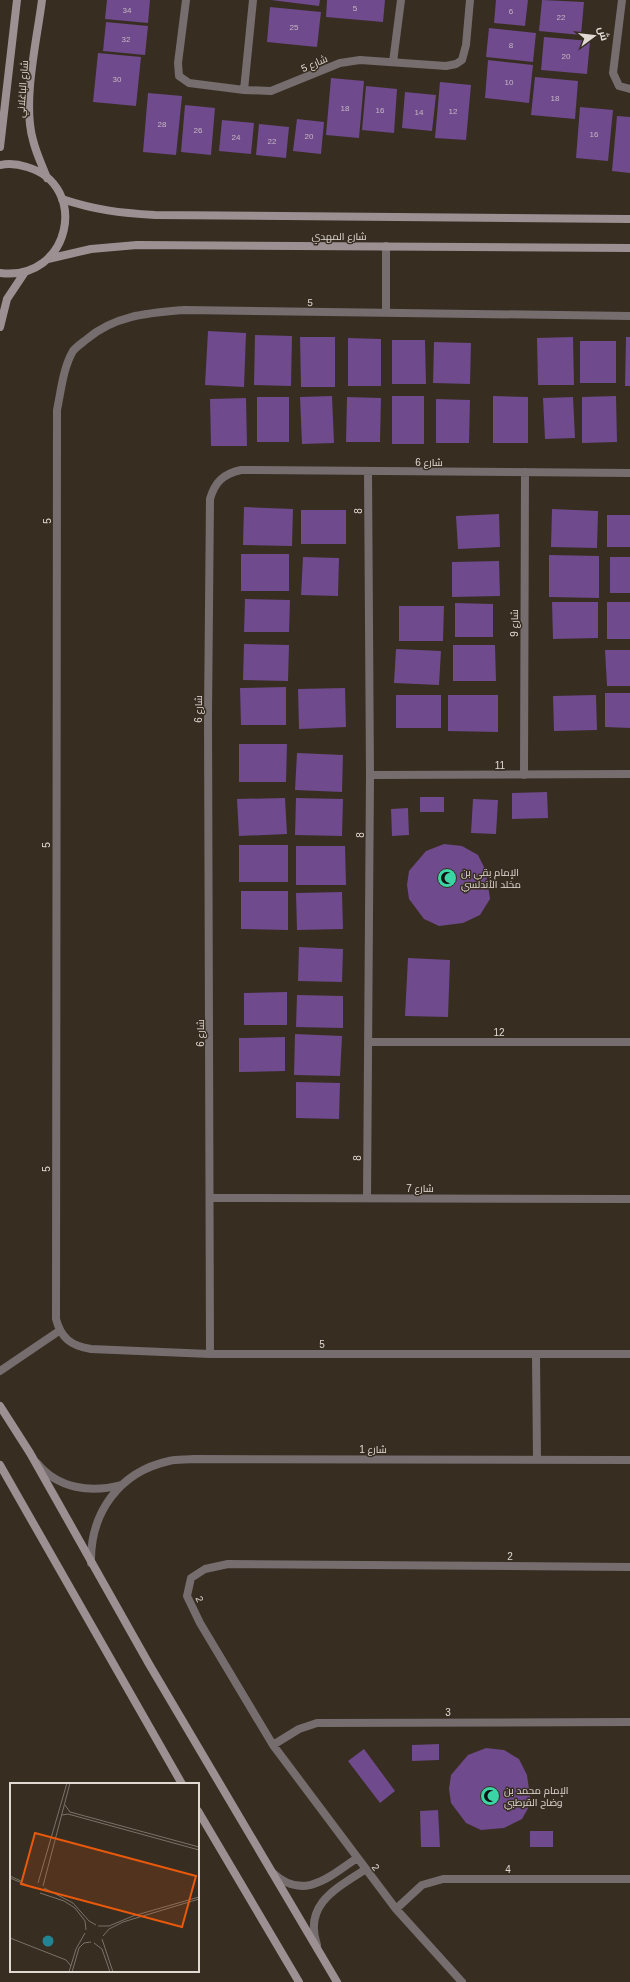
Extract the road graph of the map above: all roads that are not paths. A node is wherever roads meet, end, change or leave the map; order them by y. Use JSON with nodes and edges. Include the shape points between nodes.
{"nodes":[{"id":1,"x":17,"y":0,"type":"edge"},
{"id":2,"x":42,"y":0,"type":"edge"},
{"id":3,"x":186,"y":0,"type":"edge"},
{"id":4,"x":253,"y":0,"type":"edge"},
{"id":5,"x":401,"y":0,"type":"edge"},
{"id":6,"x":470,"y":0,"type":"edge"},
{"id":7,"x":622,"y":0,"type":"edge"},
{"id":8,"x":394,"y":62,"type":"junction"},
{"id":9,"x":630,"y":89,"type":"edge"},
{"id":10,"x":244,"y":90,"type":"junction"},
{"id":11,"x":0,"y":147,"type":"edge"},
{"id":12,"x":0,"y":165,"type":"edge"},
{"id":13,"x":47,"y":178,"type":"junction"},
{"id":14,"x":62,"y":199,"type":"junction"},
{"id":15,"x":630,"y":219,"type":"edge"},
{"id":16,"x":386,"y":246,"type":"junction"},
{"id":17,"x":630,"y":248,"type":"edge"},
{"id":18,"x":48,"y":259,"type":"junction"},
{"id":19,"x":25,"y":272,"type":"junction"},
{"id":20,"x":0,"y":273,"type":"edge"},
{"id":21,"x":386,"y":313,"type":"junction"},
{"id":22,"x":630,"y":316,"type":"edge"},
{"id":23,"x":0,"y":327,"type":"edge"},
{"id":24,"x":368,"y":471,"type":"junction"},
{"id":25,"x":525,"y":472,"type":"junction"},
{"id":26,"x":630,"y":473,"type":"edge"},
{"id":27,"x":630,"y":774,"type":"edge"},
{"id":28,"x":370,"y":775,"type":"junction"},
{"id":29,"x":524,"y":775,"type":"junction"},
{"id":30,"x":368,"y":1042,"type":"junction"},
{"id":31,"x":630,"y":1042,"type":"edge"},
{"id":32,"x":210,"y":1198,"type":"junction"},
{"id":33,"x":367,"y":1198,"type":"junction"},
{"id":34,"x":630,"y":1199,"type":"edge"},
{"id":35,"x":59,"y":1331,"type":"junction"},
{"id":36,"x":210,"y":1354,"type":"junction"},
{"id":37,"x":630,"y":1354,"type":"edge"},
{"id":38,"x":536,"y":1355,"type":"junction"},
{"id":39,"x":0,"y":1371,"type":"edge"},
{"id":40,"x":0,"y":1406,"type":"edge"},
{"id":41,"x":30,"y":1453,"type":"junction"},
{"id":42,"x":537,"y":1460,"type":"junction"},
{"id":43,"x":630,"y":1460,"type":"edge"},
{"id":44,"x":0,"y":1465,"type":"edge"},
{"id":45,"x":122,"y":1485,"type":"junction"},
{"id":46,"x":91,"y":1563,"type":"junction"},
{"id":47,"x":630,"y":1567,"type":"edge"},
{"id":48,"x":630,"y":1722,"type":"edge"},
{"id":49,"x":273,"y":1745,"type":"junction"},
{"id":50,"x":181,"y":1783,"type":"edge"},
{"id":51,"x":199,"y":1813,"type":"edge"},
{"id":52,"x":357,"y":1858,"type":"junction"},
{"id":53,"x":366,"y":1869,"type":"junction"},
{"id":54,"x":272,"y":1871,"type":"junction"},
{"id":55,"x":630,"y":1879,"type":"edge"},
{"id":56,"x":396,"y":1909,"type":"junction"},
{"id":57,"x":318,"y":1948,"type":"junction"},
{"id":58,"x":299,"y":1982,"type":"edge"},
{"id":59,"x":337,"y":1982,"type":"edge"},
{"id":60,"x":462,"y":1982,"type":"edge"}],
"edges":[{"from":1,"to":11,"type":"main road","name":"شارع الباغلاني"},
{"from":2,"to":13,"type":"main road","name":"شارع الباغلاني","via":[[30,87],[29,120],[32,140]]},
{"from":3,"to":10,"type":"street","name":"شارع 5","via":[[178,63],[179,76],[189,83]]},
{"from":4,"to":10,"type":"street"},
{"from":5,"to":8,"type":"street"},
{"from":6,"to":8,"type":"street","name":"شارع 5","via":[[462,60],[446,66]]},
{"from":7,"to":9,"type":"street","via":[[613,73],[619,86]]},
{"from":8,"to":10,"type":"street","name":"شارع 5","via":[[360,60],[340,63],[271,91]]},
{"from":12,"to":13,"type":"main road","via":[[18,164],[34,169]]},
{"from":13,"to":14,"type":"main road"},
{"from":14,"to":15,"type":"main road","name":"شارع المهدي","via":[[110,212],[155,215]]},
{"from":14,"to":18,"type":"main road","via":[[65,212],[64,231]]},
{"from":16,"to":17,"type":"main road","name":"شارع المهدي"},
{"from":16,"to":18,"type":"main road","name":"شارع المهدي","via":[[137,245],[91,249]]},
{"from":16,"to":21,"type":"street"},
{"from":18,"to":19,"type":"main road"},
{"from":19,"to":20,"type":"main road"},
{"from":19,"to":23,"type":"main road","via":[[7,299]]},
{"from":21,"to":22,"type":"street","name":"5"},
{"from":21,"to":35,"type":"street","name":"5","via":[[184,310],[140,314],[115,321],[93,333],[73,350],[62,383],[58,410],[56,704],[56,1319]]},
{"from":24,"to":25,"type":"street","name":"شارع 6"},
{"from":24,"to":28,"type":"street","name":"8"},
{"from":24,"to":32,"type":"street","name":"شارع 6","via":[[241,470],[220,479],[213,488],[210,499]]},
{"from":25,"to":26,"type":"street","name":"شارع 6"},
{"from":25,"to":29,"type":"street","name":"شارع 9"},
{"from":27,"to":29,"type":"street","name":"11"},
{"from":28,"to":29,"type":"street","name":"11"},
{"from":28,"to":30,"type":"street","name":"8"},
{"from":30,"to":31,"type":"street","name":"12"},
{"from":30,"to":33,"type":"street","name":"8"},
{"from":32,"to":33,"type":"street","name":"شارع 7"},
{"from":32,"to":36,"type":"street","name":"شارع 6"},
{"from":33,"to":34,"type":"street","name":"شارع 7"},
{"from":35,"to":36,"type":"street","name":"5","via":[[67,1341],[78,1347]]},
{"from":35,"to":39,"type":"street"},
{"from":36,"to":38,"type":"street","name":"5"},
{"from":37,"to":38,"type":"street","name":"5"},
{"from":38,"to":42,"type":"street"},
{"from":40,"to":41,"type":"main road"},
{"from":41,"to":45,"type":"street","name":"شارع 1","via":[[50,1475],[77,1488],[107,1489]]},
{"from":41,"to":46,"type":"main road"},
{"from":42,"to":43,"type":"street","name":"شارع 1"},
{"from":42,"to":45,"type":"street","name":"شارع 1","via":[[194,1459],[169,1461],[144,1470]]},
{"from":44,"to":50,"type":"main road"},
{"from":45,"to":46,"type":"street","name":"شارع 1","via":[[100,1514],[92,1538]]},
{"from":46,"to":54,"type":"main road"},
{"from":47,"to":49,"type":"street","name":"2","via":[[228,1564],[205,1569],[191,1578],[187,1596],[200,1624]]},
{"from":48,"to":49,"type":"street","name":"3","via":[[316,1722]]},
{"from":49,"to":52,"type":"street","name":"2"},
{"from":51,"to":58,"type":"main road"},
{"from":52,"to":53,"type":"street","name":"2"},
{"from":52,"to":54,"type":"street","via":[[324,1881],[309,1886],[288,1883]]},
{"from":53,"to":56,"type":"street","name":"2"},
{"from":53,"to":57,"type":"street","via":[[332,1892],[320,1905],[314,1922]]},
{"from":54,"to":57,"type":"main road"},
{"from":55,"to":56,"type":"street","name":"4","via":[[443,1878],[422,1885]]},
{"from":56,"to":60,"type":"street","name":"2"},
{"from":57,"to":59,"type":"main road"}]}
